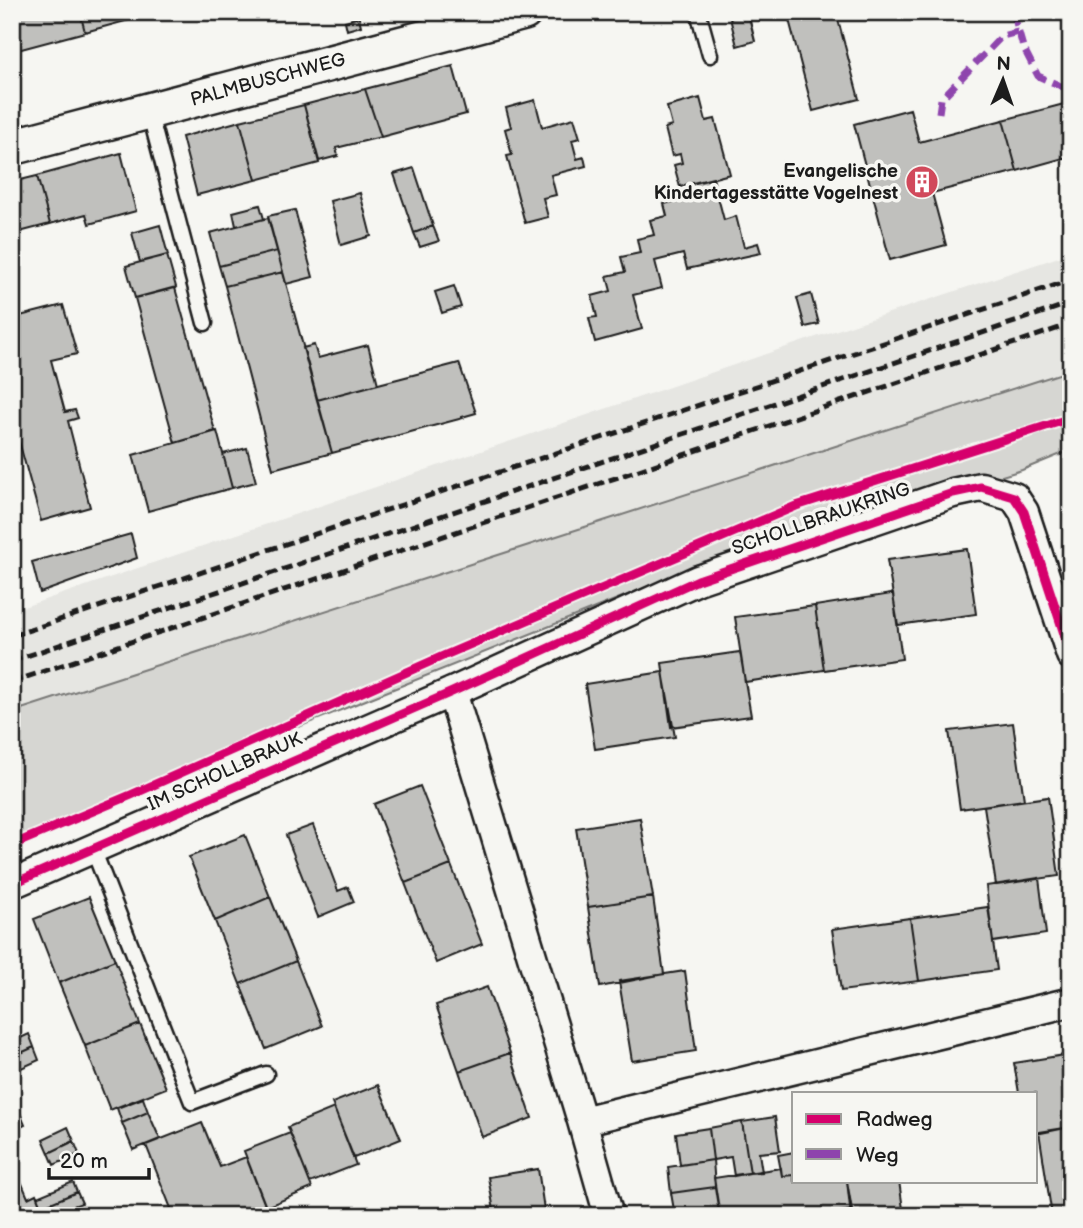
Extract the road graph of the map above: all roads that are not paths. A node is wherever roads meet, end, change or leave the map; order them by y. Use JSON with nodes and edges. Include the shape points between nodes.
{"nodes":[{"id":1,"x":524,"y":12,"type":"edge"},
{"id":2,"x":698,"y":12,"type":"edge"},
{"id":3,"x":710,"y":55,"type":"dead end"},
{"id":4,"x":149,"y":111,"type":"junction"},
{"id":5,"x":12,"y":146,"type":"edge"},
{"id":6,"x":205,"y":323,"type":"dead end"},
{"id":7,"x":1071,"y":655,"type":"edge"},
{"id":8,"x":452,"y":692,"type":"junction"},
{"id":9,"x":93,"y":849,"type":"junction"},
{"id":10,"x":12,"y":884,"type":"edge"},
{"id":11,"x":1071,"y":1002,"type":"edge"},
{"id":12,"x":266,"y":1074,"type":"dead end"},
{"id":13,"x":582,"y":1121,"type":"junction"},
{"id":14,"x":609,"y":1216,"type":"edge"}],
"edges":[{"from":1,"to":4,"type":"street","name":"PALMBUSCHWEG"},
{"from":2,"to":3,"type":"lane"},
{"from":4,"to":5,"type":"street","name":"PALMBUSCHWEG"},
{"from":4,"to":6,"type":"lane"},
{"from":7,"to":8,"type":"street","name":"SCHOLLBRAUKRING","via":[[1024,512],[1013,497],[981,487],[698,580]]},
{"from":8,"to":9,"type":"street","name":"IM SCHOLLBRAUK"},
{"from":8,"to":13,"type":"street"},
{"from":9,"to":10,"type":"street","name":"IM SCHOLLBRAUK"},
{"from":9,"to":12,"type":"lane","via":[[192,1101]]},
{"from":11,"to":13,"type":"street"},
{"from":13,"to":14,"type":"street"}]}
